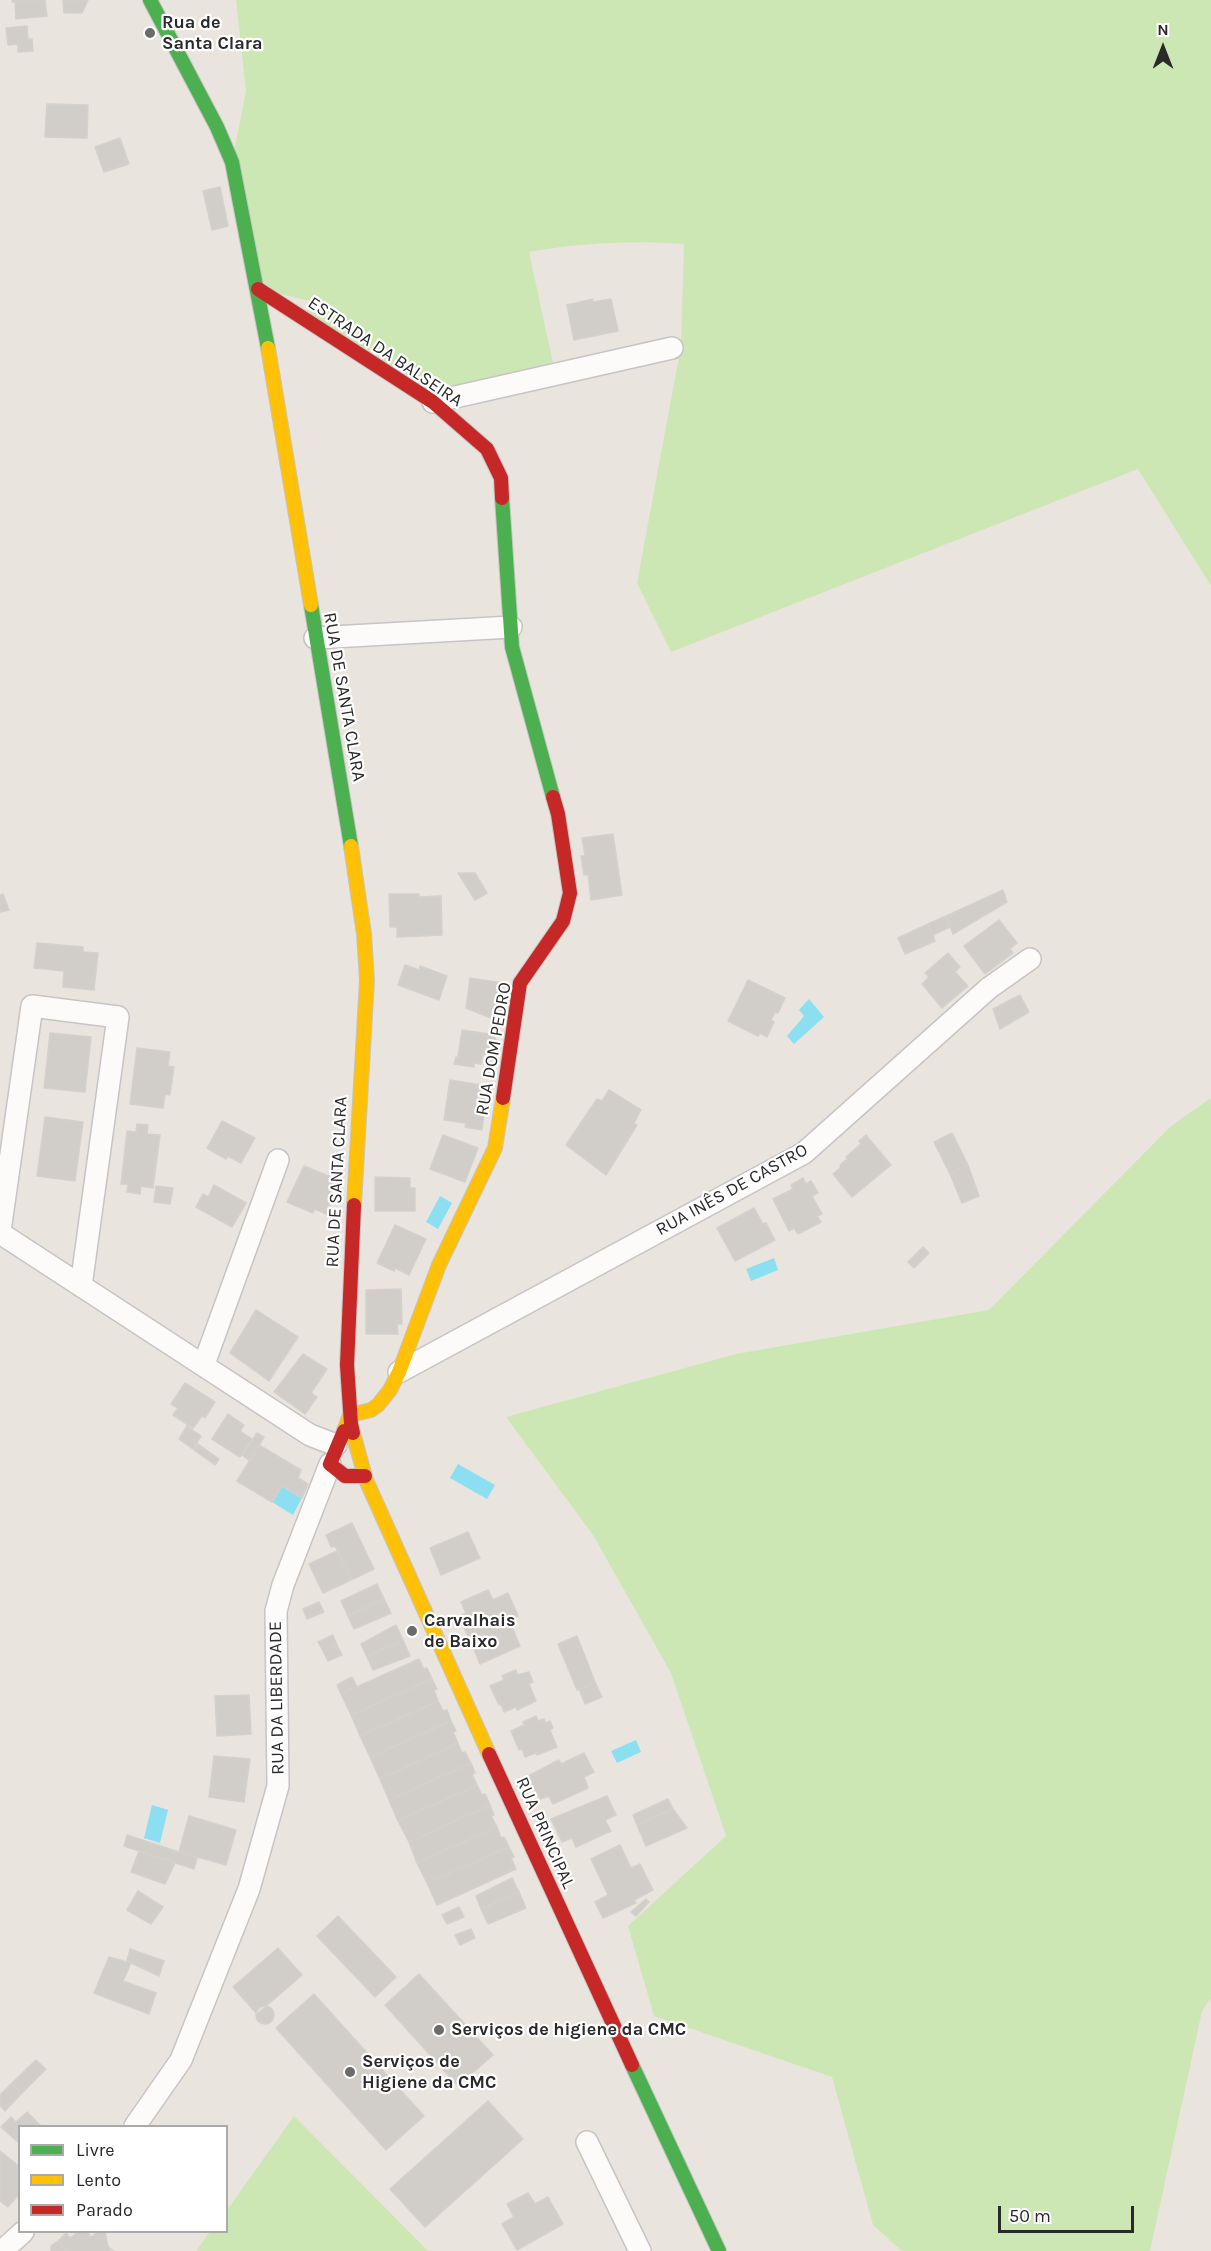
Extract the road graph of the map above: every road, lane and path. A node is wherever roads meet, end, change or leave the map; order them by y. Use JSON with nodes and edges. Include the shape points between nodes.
{"nodes":[{"id":1,"x":150,"y":0,"type":"edge"},
{"id":2,"x":258,"y":289,"type":"junction"},
{"id":3,"x":672,"y":348,"type":"dead end"},
{"id":4,"x":433,"y":402,"type":"junction"},
{"id":5,"x":511,"y":627,"type":"junction"},
{"id":6,"x":315,"y":638,"type":"junction"},
{"id":7,"x":1030,"y":959,"type":"dead end"},
{"id":8,"x":278,"y":1160,"type":"dead end"},
{"id":9,"x":0,"y":1232,"type":"edge"},
{"id":10,"x":81,"y":1286,"type":"junction"},
{"id":11,"x":204,"y":1364,"type":"junction"},
{"id":12,"x":399,"y":1372,"type":"junction"},
{"id":13,"x":351,"y":1420,"type":"junction"},
{"id":14,"x":333,"y":1454,"type":"junction"},
{"id":15,"x":365,"y":1476,"type":"junction"},
{"id":16,"x":136,"y":2125,"type":"edge"},
{"id":17,"x":587,"y":2142,"type":"dead end"},
{"id":18,"x":22,"y":2233,"type":"edge"},
{"id":19,"x":2,"y":2251,"type":"edge"},
{"id":20,"x":640,"y":2251,"type":"edge"},
{"id":21,"x":719,"y":2251,"type":"edge"}],
"edges":[{"from":1,"to":2,"type":"street","name":"RUA DE SANTA CLARA","via":[[232,162]]},
{"from":2,"to":4,"type":"street","name":"ESTRADA DA BALSEIRA"},
{"from":2,"to":6,"type":"street","name":"RUA DE SANTA CLARA"},
{"from":3,"to":4,"type":"street"},
{"from":4,"to":5,"type":"street","name":"ESTRADA DA BALSEIRA","via":[[487,449],[501,477]]},
{"from":5,"to":6,"type":"street"},
{"from":5,"to":12,"type":"street","name":"RUA DOM PEDRO","via":[[512,647],[558,814],[570,893],[563,921],[520,983],[495,1148],[439,1265]]},
{"from":6,"to":13,"type":"street","name":"RUA DE SANTA CLARA","via":[[357,880],[367,980],[351,1252],[347,1365]]},
{"from":7,"to":12,"type":"street","name":"RUA INÊS DE CASTRO","via":[[989,988],[804,1153]]},
{"from":8,"to":11,"type":"street"},
{"from":9,"to":10,"type":"street"},
{"from":9,"to":10,"type":"street","via":[[32,1006],[118,1017]]},
{"from":10,"to":11,"type":"street"},
{"from":11,"to":14,"type":"street"},
{"from":12,"to":13,"type":"street","name":"RUA DOM PEDRO","via":[[378,1405]]},
{"from":13,"to":14,"type":"street"},
{"from":13,"to":15,"type":"street","name":"RUA PRINCIPAL"},
{"from":14,"to":15,"type":"street","via":[[345,1476]]},
{"from":14,"to":16,"type":"street","name":"RUA DA LIBERDADE","via":[[276,1611],[278,1786],[247,1898],[181,2060]]},
{"from":15,"to":21,"type":"street","name":"RUA PRINCIPAL","via":[[563,1917]]},
{"from":17,"to":20,"type":"street"},
{"from":18,"to":19,"type":"street"}]}
